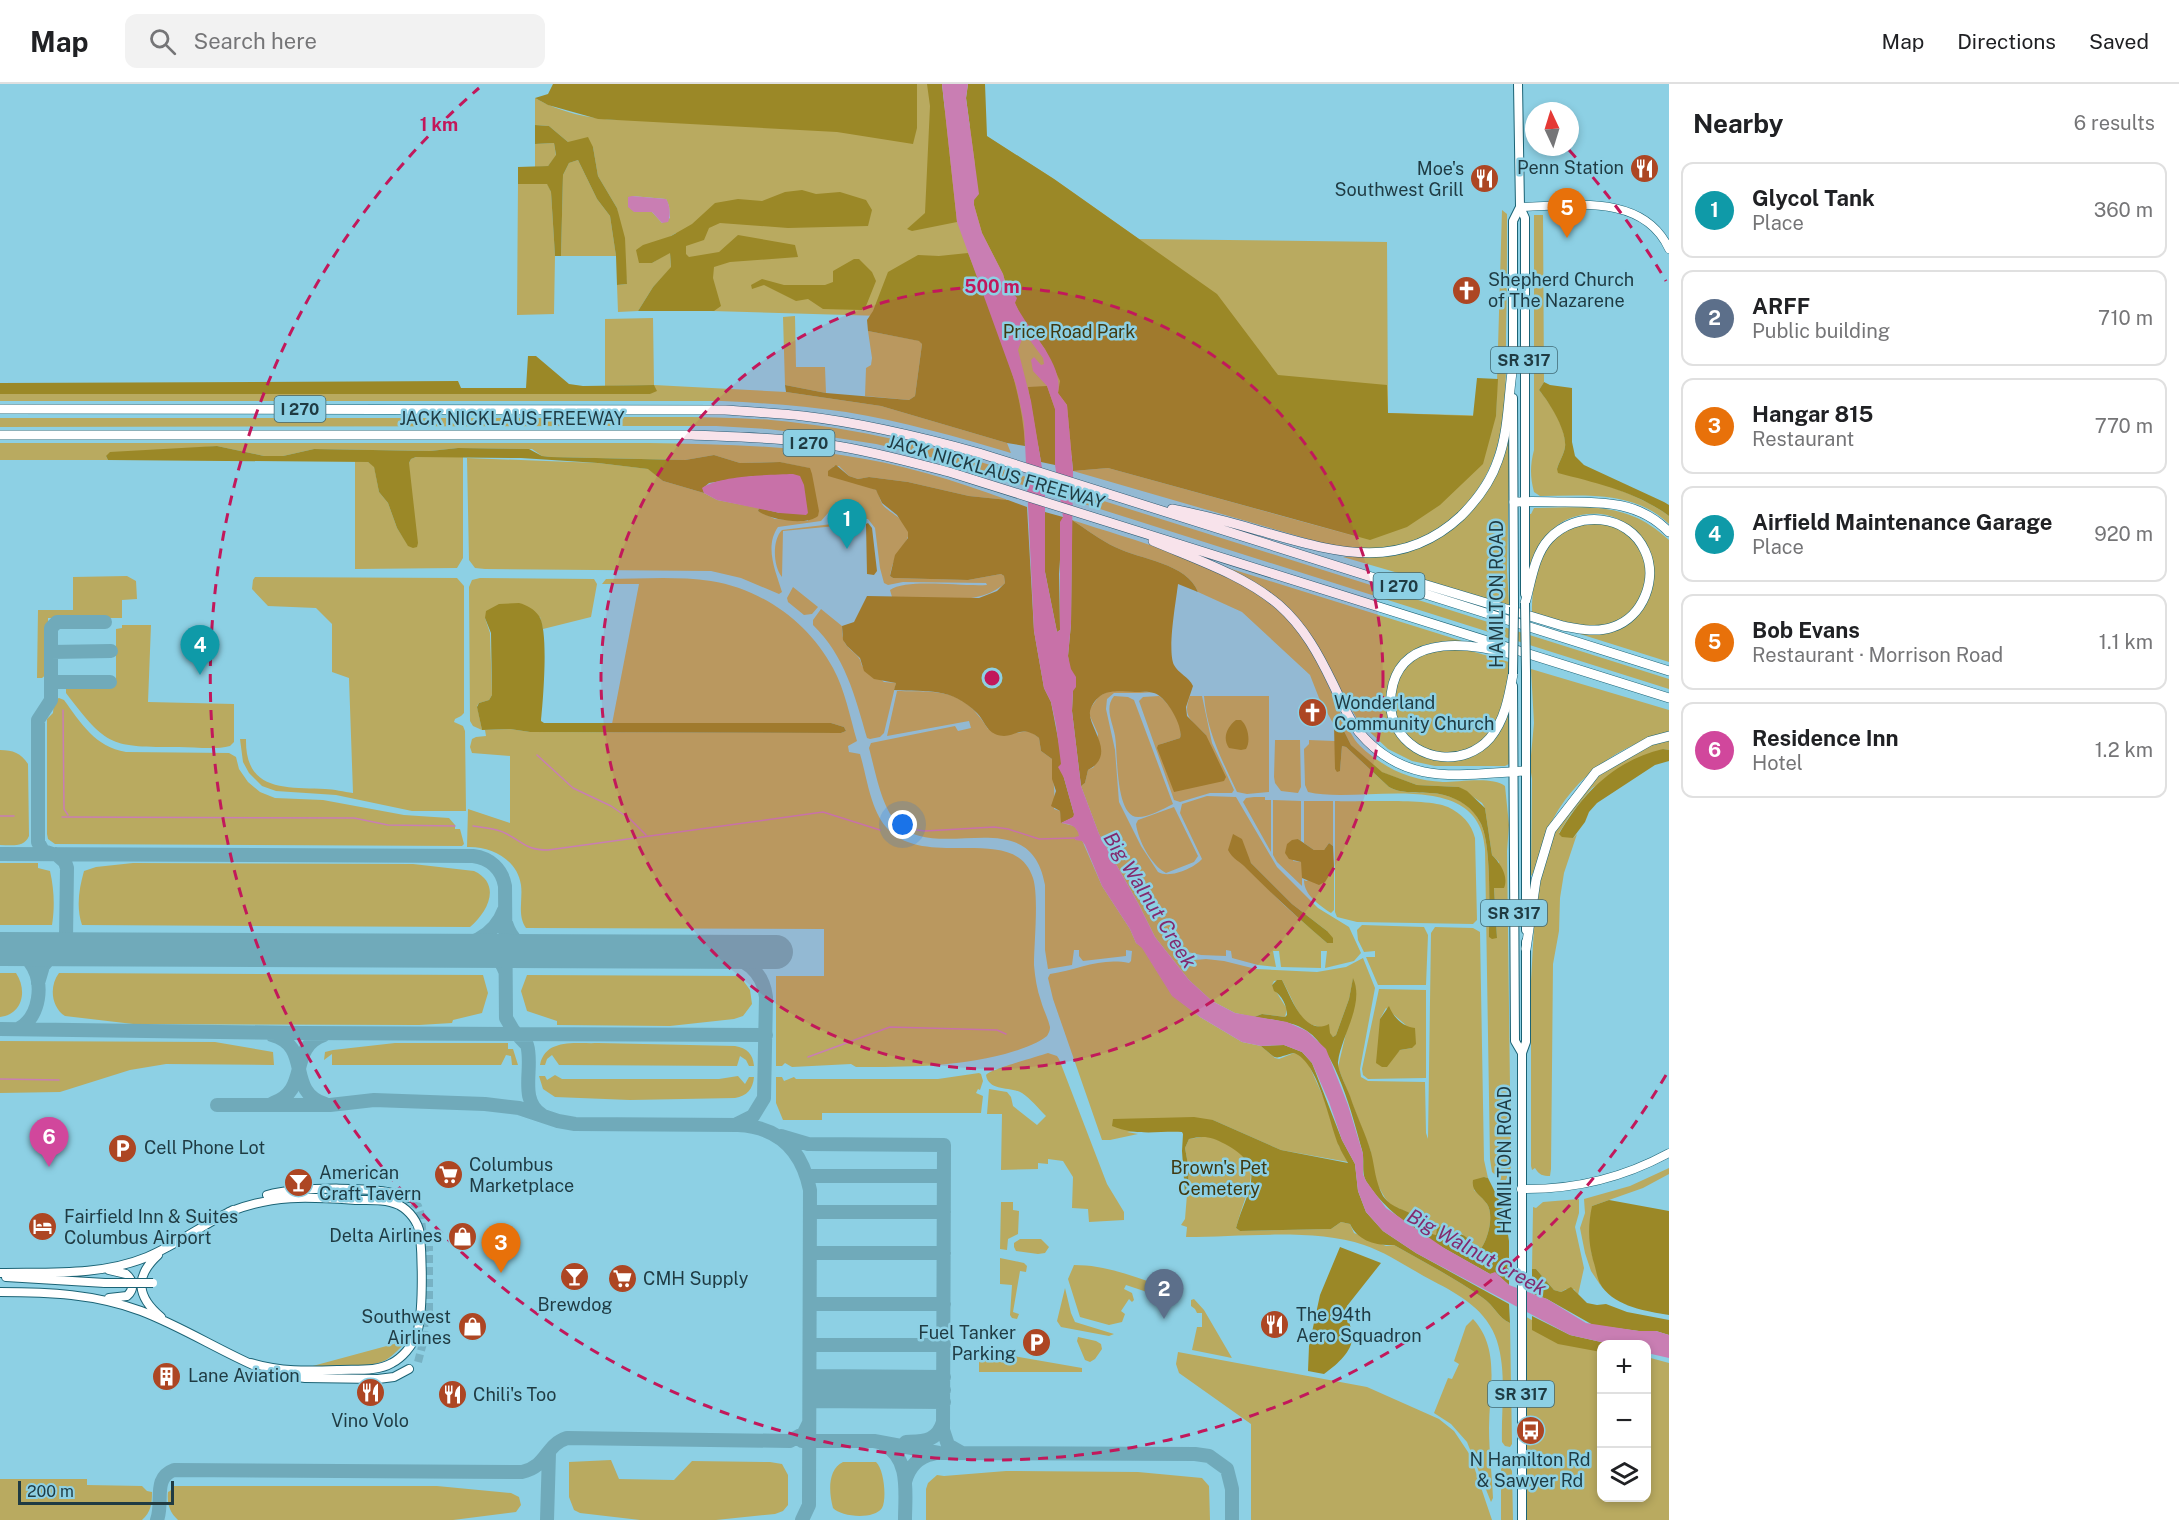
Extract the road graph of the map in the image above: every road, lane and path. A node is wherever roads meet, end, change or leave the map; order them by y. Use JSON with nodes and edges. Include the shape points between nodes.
{"nodes":[{"id":1,"x":1518,"y":84,"type":"edge"},
{"id":2,"x":1520,"y":207,"type":"junction"},
{"id":3,"x":1669,"y":249,"type":"edge"},
{"id":4,"x":1513,"y":365,"type":"junction"},
{"id":5,"x":0,"y":409,"type":"edge"},
{"id":6,"x":0,"y":435,"type":"edge"},
{"id":7,"x":1128,"y":501,"type":"junction"},
{"id":8,"x":1514,"y":502,"type":"junction"},
{"id":9,"x":1524,"y":502,"type":"junction"},
{"id":10,"x":1130,"y":528,"type":"junction"},
{"id":11,"x":1669,"y":532,"type":"edge"},
{"id":12,"x":1361,"y":573,"type":"junction"},
{"id":13,"x":1525,"y":603,"type":"junction"},
{"id":14,"x":1669,"y":671,"type":"edge"},
{"id":15,"x":1513,"y":674,"type":"junction"},
{"id":16,"x":1647,"y":691,"type":"junction"},
{"id":17,"x":1669,"y":698,"type":"edge"},
{"id":18,"x":1669,"y":736,"type":"edge"},
{"id":19,"x":1514,"y":771,"type":"junction"},
{"id":20,"x":1525,"y":771,"type":"junction"},
{"id":21,"x":1526,"y":950,"type":"junction"},
{"id":22,"x":1522,"y":1053,"type":"junction"},
{"id":23,"x":1669,"y":1153,"type":"edge"},
{"id":24,"x":1521,"y":1189,"type":"junction"},
{"id":25,"x":409,"y":1198,"type":"tunnel mouth"},
{"id":26,"x":229,"y":1212,"type":"junction"},
{"id":27,"x":168,"y":1248,"type":"junction"},
{"id":28,"x":99,"y":1270,"type":"junction"},
{"id":29,"x":0,"y":1275,"type":"edge"},
{"id":30,"x":153,"y":1283,"type":"dead end"},
{"id":31,"x":0,"y":1292,"type":"edge"},
{"id":32,"x":73,"y":1294,"type":"junction"},
{"id":33,"x":170,"y":1324,"type":"junction"},
{"id":34,"x":250,"y":1363,"type":"junction"},
{"id":35,"x":409,"y":1369,"type":"dead end"},
{"id":36,"x":1522,"y":1520,"type":"edge"}],
"edges":[{"from":1,"to":2,"type":"main road","name":"HAMILTON ROAD","number":"SR 317"},
{"from":2,"to":3,"type":"main road","via":[[1619,208],[1646,221]]},
{"from":2,"to":4,"type":"main road","name":"HAMILTON ROAD","number":"SR 317","via":[[1513,221]]},
{"from":2,"to":9,"type":"main road","name":"HAMILTON ROAD","number":"SR 317","via":[[1525,218]]},
{"from":4,"to":7,"type":"highway","via":[[1499,458],[1489,481],[1449,527],[1419,544],[1385,553],[1343,553],[1213,517]]},
{"from":4,"to":8,"type":"main road","name":"HAMILTON ROAD","number":"SR 317"},
{"from":5,"to":7,"type":"highway","name":"JACK NICKLAUS FREEWAY","number":"I 270","via":[[725,410],[801,416],[933,440]]},
{"from":6,"to":10,"type":"highway","name":"JACK NICKLAUS FREEWAY","number":"I 270","via":[[767,438],[892,457]]},
{"from":7,"to":12,"type":"highway","name":"JACK NICKLAUS FREEWAY","number":"I 270"},
{"from":8,"to":9,"type":"highway"},
{"from":8,"to":15,"type":"main road","name":"HAMILTON ROAD","number":"SR 317","bridge":true},
{"from":9,"to":11,"type":"highway","via":[[1619,504],[1649,516]]},
{"from":9,"to":13,"type":"main road","name":"HAMILTON ROAD","number":"SR 317"},
{"from":10,"to":16,"type":"highway","name":"JACK NICKLAUS FREEWAY","number":"I 270"},
{"from":10,"to":19,"type":"highway","via":[[1244,582],[1279,605],[1306,634],[1359,732],[1388,758],[1428,774]]},
{"from":12,"to":13,"type":"highway","via":[[1420,583],[1563,626],[1598,630],[1623,623],[1640,607],[1648,589],[1650,570],[1646,552],[1635,535],[1609,520],[1587,518],[1566,525],[1548,540],[1536,564]]},
{"from":12,"to":14,"type":"highway","name":"JACK NICKLAUS FREEWAY","number":"I 270"},
{"from":13,"to":20,"type":"main road","name":"HAMILTON ROAD","number":"SR 317","bridge":true},
{"from":15,"to":16,"type":"highway","via":[[1500,721],[1490,738],[1476,750],[1440,758],[1422,753],[1397,729],[1390,696],[1395,677],[1407,661],[1431,647],[1489,648]]},
{"from":15,"to":19,"type":"main road","name":"HAMILTON ROAD","number":"SR 317"},
{"from":16,"to":17,"type":"highway","name":"JACK NICKLAUS FREEWAY","number":"I 270"},
{"from":18,"to":21,"type":"highway","via":[[1650,741],[1596,772],[1551,830],[1536,880]]},
{"from":19,"to":20,"type":"highway"},
{"from":19,"to":22,"type":"main road","name":"HAMILTON ROAD","number":"SR 317","via":[[1515,1041]]},
{"from":20,"to":21,"type":"main road","name":"HAMILTON ROAD","number":"SR 317"},
{"from":21,"to":22,"type":"main road","name":"HAMILTON ROAD","number":"SR 317","via":[[1526,1042]]},
{"from":22,"to":24,"type":"main road","name":"HAMILTON ROAD","number":"SR 317"},
{"from":23,"to":24,"type":"main road","via":[[1646,1166],[1601,1181]]},
{"from":24,"to":36,"type":"main road","name":"HAMILTON ROAD","number":"SR 317"},
{"from":25,"to":26,"type":"main road","via":[[382,1191],[292,1191],[268,1195]]},
{"from":26,"to":27,"type":"main road"},
{"from":26,"to":34,"type":"main road","via":[[260,1202],[300,1197],[390,1202],[409,1213],[419,1229],[419,1323],[415,1338],[393,1363],[374,1368],[292,1371]]},
{"from":27,"to":28,"type":"main road"},
{"from":27,"to":33,"type":"main road","via":[[146,1267],[141,1286],[150,1307]]},
{"from":28,"to":29,"type":"main road"},
{"from":28,"to":32,"type":"main road","via":[[126,1274],[132,1283],[129,1294],[112,1299]]},
{"from":29,"to":30,"type":"main road","bridge":true},
{"from":31,"to":32,"type":"main road"},
{"from":32,"to":33,"type":"main road","via":[[126,1306]]},
{"from":33,"to":34,"type":"main road"},
{"from":34,"to":35,"type":"main road","via":[[305,1378],[386,1378]]}]}
